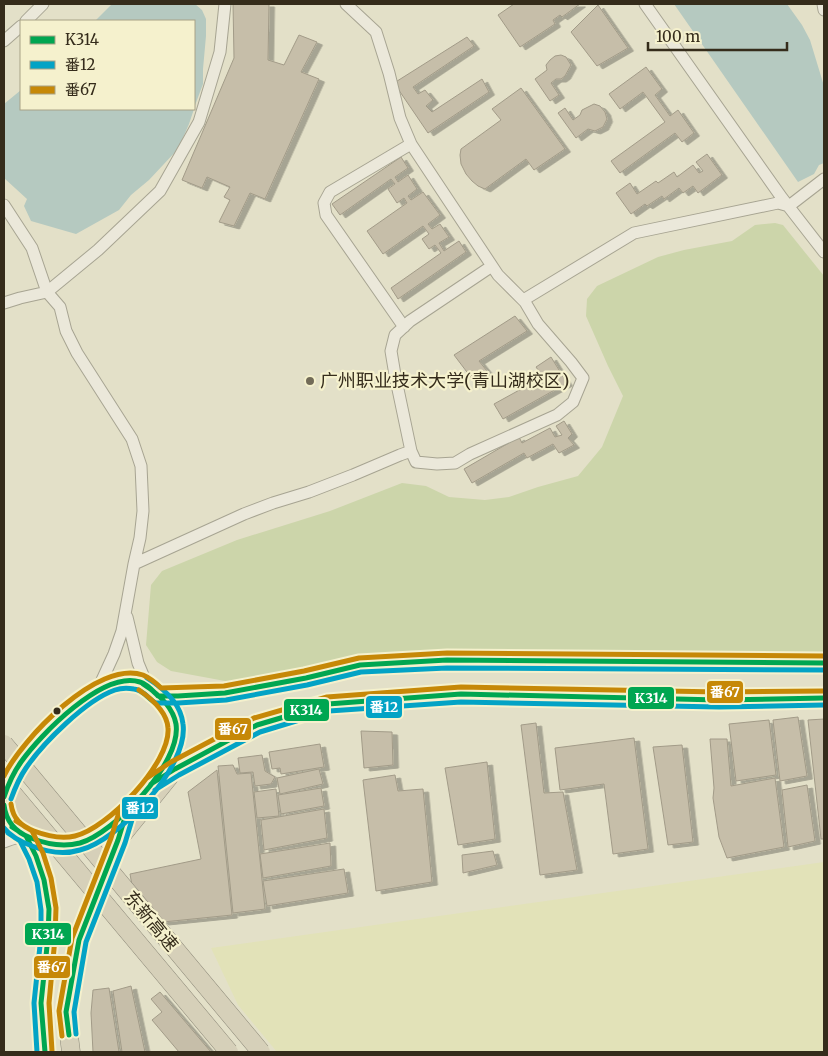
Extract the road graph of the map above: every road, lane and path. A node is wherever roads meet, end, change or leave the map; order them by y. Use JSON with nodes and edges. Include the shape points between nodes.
{"nodes":[{"id":1,"x":43,"y":4,"type":"edge"},
{"id":2,"x":225,"y":4,"type":"edge"},
{"id":3,"x":346,"y":4,"type":"edge"},
{"id":4,"x":645,"y":4,"type":"edge"},
{"id":5,"x":823,"y":4,"type":"edge"},
{"id":6,"x":824,"y":10,"type":"edge"},
{"id":7,"x":27,"y":20,"type":"edge"},
{"id":8,"x":20,"y":27,"type":"edge"},
{"id":9,"x":4,"y":41,"type":"edge"},
{"id":10,"x":411,"y":144,"type":"junction"},
{"id":11,"x":824,"y":179,"type":"edge"},
{"id":12,"x":4,"y":205,"type":"edge"},
{"id":13,"x":789,"y":206,"type":"junction"},
{"id":14,"x":824,"y":252,"type":"edge"},
{"id":15,"x":492,"y":266,"type":"junction"},
{"id":16,"x":48,"y":292,"type":"junction"},
{"id":17,"x":525,"y":302,"type":"junction"},
{"id":18,"x":4,"y":303,"type":"edge"},
{"id":19,"x":404,"y":327,"type":"junction"},
{"id":20,"x":411,"y":451,"type":"junction"},
{"id":21,"x":134,"y":564,"type":"junction"},
{"id":22,"x":126,"y":610,"type":"junction"},
{"id":23,"x":824,"y":663,"type":"edge"},
{"id":24,"x":97,"y":691,"type":"junction"},
{"id":25,"x":153,"y":691,"type":"junction"},
{"id":26,"x":824,"y":698,"type":"edge"},
{"id":27,"x":4,"y":744,"type":"edge"},
{"id":28,"x":176,"y":769,"type":"junction"},
{"id":29,"x":6,"y":781,"type":"edge"},
{"id":30,"x":151,"y":784,"type":"junction"},
{"id":31,"x":4,"y":797,"type":"edge"},
{"id":32,"x":4,"y":805,"type":"edge"},
{"id":33,"x":127,"y":810,"type":"junction"},
{"id":34,"x":26,"y":836,"type":"junction"},
{"id":35,"x":118,"y":840,"type":"junction"},
{"id":36,"x":4,"y":842,"type":"edge"},
{"id":37,"x":45,"y":1052,"type":"edge"},
{"id":38,"x":71,"y":1052,"type":"edge"},
{"id":39,"x":228,"y":1052,"type":"edge"},
{"id":40,"x":261,"y":1052,"type":"edge"}],
"edges":[{"from":1,"to":7,"type":"street"},
{"from":2,"to":16,"type":"street","via":[[220,52],[199,122],[160,191]]},
{"from":3,"to":10,"type":"street","via":[[376,32],[400,118]]},
{"from":4,"to":13,"type":"street"},
{"from":5,"to":6,"type":"street"},
{"from":8,"to":9,"type":"street"},
{"from":10,"to":15,"type":"street"},
{"from":10,"to":19,"type":"street","via":[[330,192],[324,202],[326,215]]},
{"from":11,"to":13,"type":"street"},
{"from":12,"to":16,"type":"street","via":[[32,248]]},
{"from":13,"to":14,"type":"street"},
{"from":13,"to":17,"type":"street","via":[[778,203],[634,233],[525,299]]},
{"from":15,"to":17,"type":"street"},
{"from":15,"to":19,"type":"street"},
{"from":16,"to":18,"type":"street"},
{"from":16,"to":21,"type":"street","via":[[60,307],[66,331],[82,362],[132,439],[140,466],[143,511]]},
{"from":17,"to":20,"type":"street","via":[[538,324],[583,378],[573,402],[557,415],[455,463],[416,462]]},
{"from":19,"to":20,"type":"street","via":[[395,336],[392,351]]},
{"from":20,"to":21,"type":"street","via":[[244,514]]},
{"from":21,"to":22,"type":"street"},
{"from":22,"to":24,"type":"street","via":[[114,654]]},
{"from":22,"to":25,"type":"street","via":[[138,663]]},
{"from":23,"to":25,"type":"highway","via":[[447,660],[360,665],[225,693],[178,696]]},
{"from":24,"to":25,"type":"highway","via":[[113,683],[127,681],[139,682]]},
{"from":24,"to":29,"type":"highway","via":[[40,738]]},
{"from":25,"to":30,"type":"street","via":[[176,722],[176,732],[168,760]]},
{"from":26,"to":28,"type":"highway","via":[[461,694],[328,704],[258,725]]},
{"from":27,"to":40,"type":"highway","name":"东新高速","bridge":true},
{"from":28,"to":30,"type":"highway"},
{"from":28,"to":35,"type":"highway"},
{"from":29,"to":31,"type":"highway"},
{"from":29,"to":39,"type":"highway","name":"东新高速","bridge":true},
{"from":30,"to":33,"type":"street"},
{"from":32,"to":34,"type":"highway","via":[[12,828]]},
{"from":33,"to":34,"type":"street","via":[[106,830],[80,843],[63,846]]},
{"from":33,"to":35,"type":"highway"},
{"from":34,"to":36,"type":"street"},
{"from":34,"to":37,"type":"highway","via":[[44,880],[49,909],[41,1003]]},
{"from":35,"to":38,"type":"highway","via":[[79,940],[66,1012]]}]}
